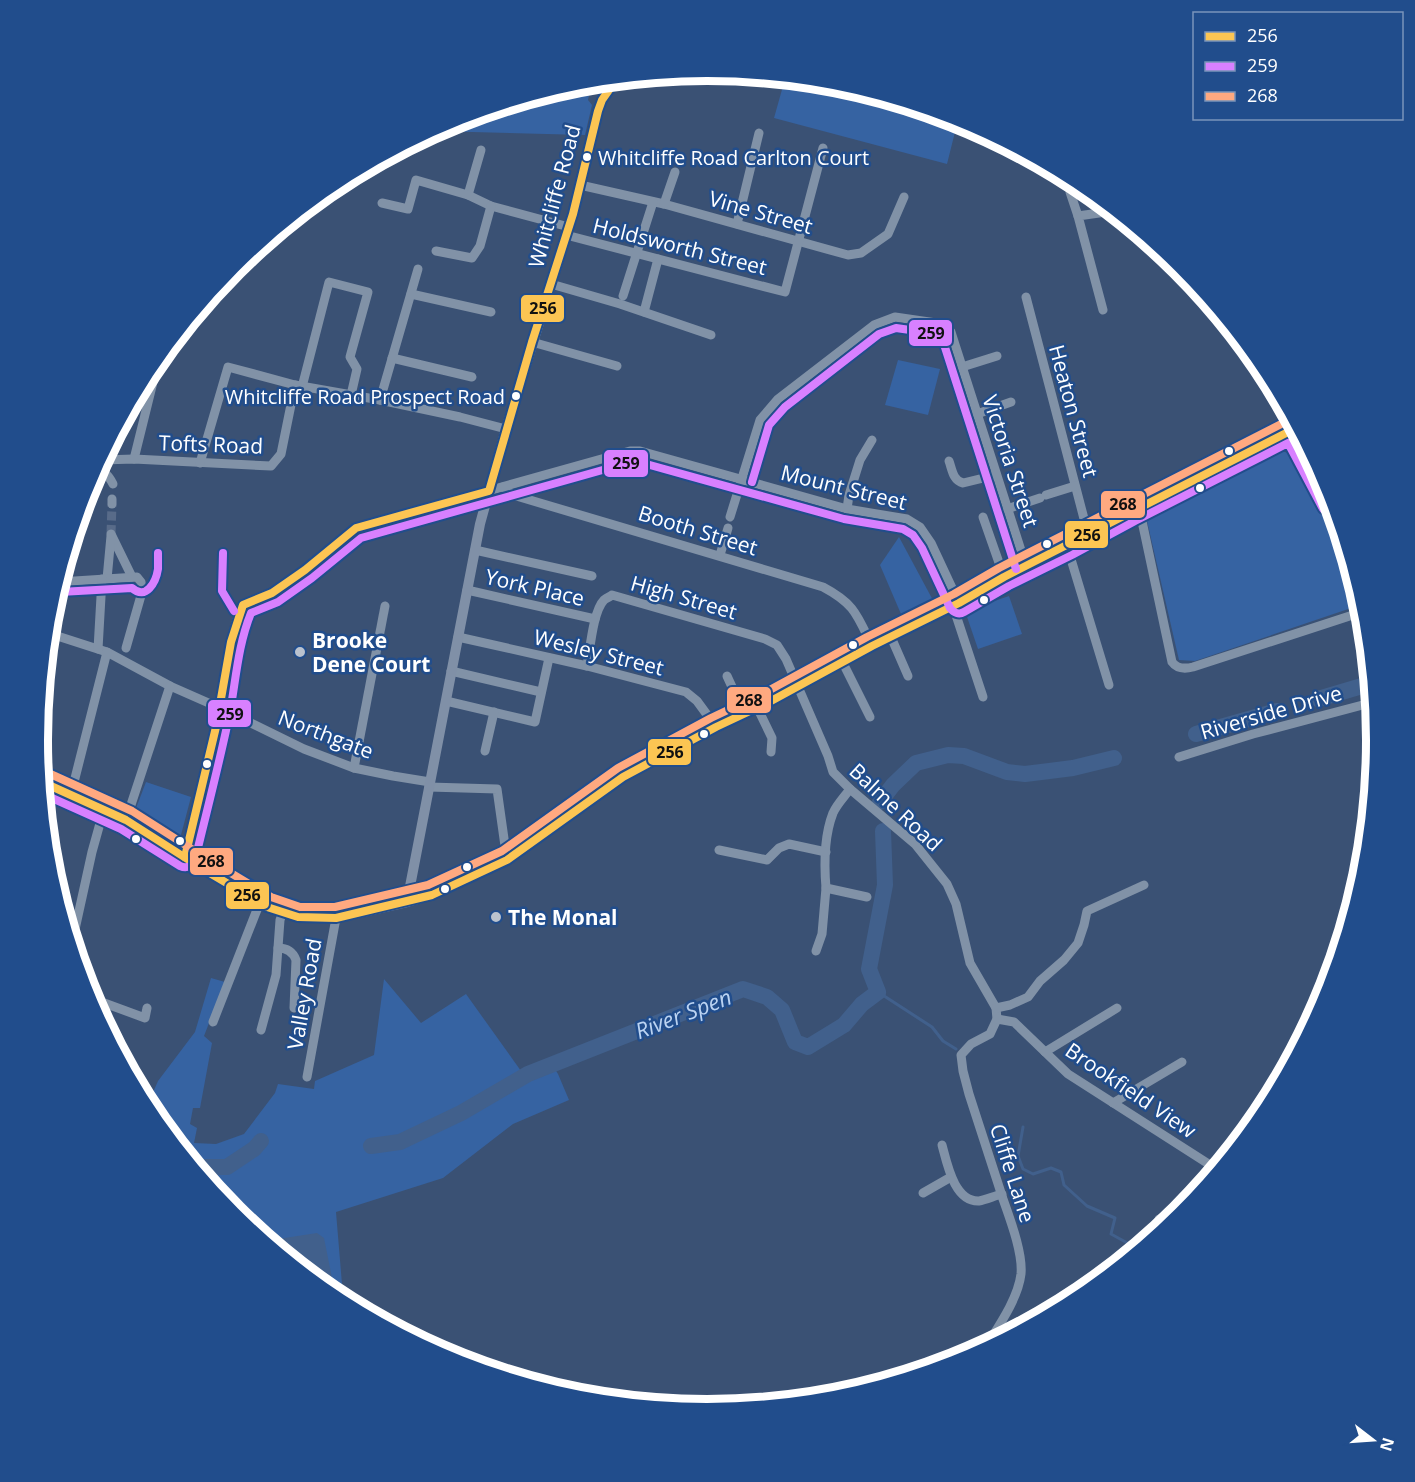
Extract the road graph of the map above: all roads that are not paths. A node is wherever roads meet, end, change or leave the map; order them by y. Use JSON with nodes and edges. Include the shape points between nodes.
{"nodes":[{"id":1,"x":610,"y":89,"type":"edge"},
{"id":2,"x":759,"y":133,"type":"dead end"},
{"id":3,"x":823,"y":148,"type":"dead end"},
{"id":4,"x":481,"y":150,"type":"dead end"},
{"id":5,"x":675,"y":172,"type":"dead end"},
{"id":6,"x":580,"y":185,"type":"junction"},
{"id":7,"x":1070,"y":192,"type":"dead end"},
{"id":8,"x":468,"y":195,"type":"junction"},
{"id":9,"x":903,"y":197,"type":"dead end"},
{"id":10,"x":653,"y":202,"type":"junction"},
{"id":11,"x":382,"y":203,"type":"dead end"},
{"id":12,"x":664,"y":204,"type":"junction"},
{"id":13,"x":491,"y":206,"type":"junction"},
{"id":14,"x":1102,"y":213,"type":"edge"},
{"id":15,"x":1078,"y":216,"type":"junction"},
{"id":16,"x":737,"y":224,"type":"junction"},
{"id":17,"x":567,"y":231,"type":"junction"},
{"id":18,"x":799,"y":242,"type":"junction"},
{"id":19,"x":436,"y":250,"type":"dead end"},
{"id":20,"x":636,"y":254,"type":"junction"},
{"id":21,"x":658,"y":259,"type":"junction"},
{"id":22,"x":418,"y":269,"type":"dead end"},
{"id":23,"x":551,"y":284,"type":"junction"},
{"id":24,"x":411,"y":294,"type":"junction"},
{"id":25,"x":623,"y":296,"type":"dead end"},
{"id":26,"x":1026,"y":297,"type":"dead end"},
{"id":27,"x":1103,"y":310,"type":"dead end"},
{"id":28,"x":492,"y":312,"type":"dead end"},
{"id":29,"x":644,"y":312,"type":"junction"},
{"id":30,"x":711,"y":335,"type":"dead end"},
{"id":31,"x":532,"y":342,"type":"junction"},
{"id":32,"x":997,"y":356,"type":"dead end"},
{"id":33,"x":392,"y":358,"type":"junction"},
{"id":34,"x":617,"y":366,"type":"dead end"},
{"id":35,"x":962,"y":367,"type":"junction"},
{"id":36,"x":472,"y":376,"type":"dead end"},
{"id":37,"x":154,"y":383,"type":"edge"},
{"id":38,"x":298,"y":386,"type":"junction"},
{"id":39,"x":351,"y":395,"type":"junction"},
{"id":40,"x":380,"y":400,"type":"junction"},
{"id":41,"x":1011,"y":402,"type":"dead end"},
{"id":42,"x":977,"y":414,"type":"junction"},
{"id":43,"x":506,"y":429,"type":"junction"},
{"id":44,"x":1289,"y":430,"type":"edge"},
{"id":45,"x":872,"y":440,"type":"dead end"},
{"id":46,"x":134,"y":459,"type":"junction"},
{"id":47,"x":111,"y":460,"type":"edge"},
{"id":48,"x":949,"y":460,"type":"dead end"},
{"id":49,"x":200,"y":464,"type":"junction"},
{"id":50,"x":105,"y":473,"type":"edge"},
{"id":51,"x":996,"y":475,"type":"junction"},
{"id":52,"x":742,"y":479,"type":"junction"},
{"id":53,"x":113,"y":484,"type":"dead end"},
{"id":54,"x":1075,"y":486,"type":"junction"},
{"id":55,"x":502,"y":487,"type":"junction"},
{"id":56,"x":489,"y":491,"type":"junction"},
{"id":57,"x":1139,"y":507,"type":"junction"},
{"id":58,"x":847,"y":509,"type":"junction"},
{"id":59,"x":1008,"y":509,"type":"junction"},
{"id":60,"x":730,"y":517,"type":"dead end"},
{"id":61,"x":983,"y":517,"type":"dead end"},
{"id":62,"x":728,"y":528,"type":"dead end"},
{"id":63,"x":1088,"y":534,"type":"junction"},
{"id":64,"x":1067,"y":546,"type":"junction"},
{"id":65,"x":475,"y":550,"type":"junction"},
{"id":66,"x":720,"y":555,"type":"junction"},
{"id":67,"x":1026,"y":566,"type":"junction"},
{"id":68,"x":592,"y":576,"type":"dead end"},
{"id":69,"x":132,"y":577,"type":"junction"},
{"id":70,"x":1004,"y":577,"type":"junction"},
{"id":71,"x":105,"y":579,"type":"junction"},
{"id":72,"x":68,"y":581,"type":"edge"},
{"id":73,"x":467,"y":590,"type":"junction"},
{"id":74,"x":956,"y":604,"type":"junction"},
{"id":75,"x":385,"y":606,"type":"dead end"},
{"id":76,"x":1354,"y":614,"type":"edge"},
{"id":77,"x":596,"y":619,"type":"junction"},
{"id":78,"x":57,"y":636,"type":"edge"},
{"id":79,"x":458,"y":637,"type":"junction"},
{"id":80,"x":891,"y":637,"type":"junction"},
{"id":81,"x":872,"y":646,"type":"junction"},
{"id":82,"x":126,"y":648,"type":"dead end"},
{"id":83,"x":103,"y":651,"type":"junction"},
{"id":84,"x":549,"y":658,"type":"junction"},
{"id":85,"x":842,"y":661,"type":"junction"},
{"id":86,"x":587,"y":666,"type":"junction"},
{"id":87,"x":451,"y":671,"type":"junction"},
{"id":88,"x":908,"y":675,"type":"dead end"},
{"id":89,"x":727,"y":676,"type":"dead end"},
{"id":90,"x":1109,"y":685,"type":"dead end"},
{"id":91,"x":170,"y":686,"type":"junction"},
{"id":92,"x":798,"y":686,"type":"junction"},
{"id":93,"x":541,"y":692,"type":"junction"},
{"id":94,"x":983,"y":697,"type":"dead end"},
{"id":95,"x":446,"y":701,"type":"junction"},
{"id":96,"x":1366,"y":704,"type":"edge"},
{"id":97,"x":757,"y":707,"type":"junction"},
{"id":98,"x":220,"y":708,"type":"junction"},
{"id":99,"x":494,"y":712,"type":"junction"},
{"id":100,"x":744,"y":713,"type":"junction"},
{"id":101,"x":870,"y":717,"type":"dead end"},
{"id":102,"x":716,"y":727,"type":"junction"},
{"id":103,"x":485,"y":751,"type":"dead end"},
{"id":104,"x":771,"y":752,"type":"dead end"},
{"id":105,"x":1179,"y":757,"type":"dead end"},
{"id":106,"x":354,"y":768,"type":"junction"},
{"id":107,"x":429,"y":784,"type":"junction"},
{"id":108,"x":49,"y":785,"type":"edge"},
{"id":109,"x":850,"y":789,"type":"junction"},
{"id":110,"x":71,"y":794,"type":"junction"},
{"id":111,"x":104,"y":809,"type":"junction"},
{"id":112,"x":126,"y":820,"type":"junction"},
{"id":113,"x":719,"y":850,"type":"dead end"},
{"id":114,"x":825,"y":852,"type":"junction"},
{"id":115,"x":185,"y":857,"type":"junction"},
{"id":116,"x":507,"y":860,"type":"junction"},
{"id":117,"x":1144,"y":885,"type":"dead end"},
{"id":118,"x":826,"y":888,"type":"junction"},
{"id":119,"x":867,"y":897,"type":"dead end"},
{"id":120,"x":260,"y":902,"type":"junction"},
{"id":121,"x":407,"y":902,"type":"junction"},
{"id":122,"x":283,"y":912,"type":"junction"},
{"id":123,"x":336,"y":918,"type":"junction"},
{"id":124,"x":75,"y":928,"type":"edge"},
{"id":125,"x":278,"y":948,"type":"junction"},
{"id":126,"x":816,"y":951,"type":"dead end"},
{"id":127,"x":102,"y":1002,"type":"edge"},
{"id":128,"x":147,"y":1008,"type":"dead end"},
{"id":129,"x":294,"y":1008,"type":"dead end"},
{"id":130,"x":996,"y":1008,"type":"junction"},
{"id":131,"x":1117,"y":1008,"type":"dead end"},
{"id":132,"x":997,"y":1019,"type":"junction"},
{"id":133,"x":213,"y":1022,"type":"dead end"},
{"id":134,"x":261,"y":1030,"type":"dead end"},
{"id":135,"x":1045,"y":1052,"type":"junction"},
{"id":136,"x":1182,"y":1062,"type":"dead end"},
{"id":137,"x":307,"y":1077,"type":"dead end"},
{"id":138,"x":1113,"y":1103,"type":"junction"},
{"id":139,"x":942,"y":1145,"type":"dead end"},
{"id":140,"x":1211,"y":1166,"type":"edge"},
{"id":141,"x":951,"y":1177,"type":"junction"},
{"id":142,"x":923,"y":1193,"type":"dead end"},
{"id":143,"x":1002,"y":1194,"type":"junction"},
{"id":144,"x":993,"y":1335,"type":"edge"}],
"edges":[{"from":1,"to":6,"type":"main road","name":"Whitcliffe Road","via":[[598,111]]},
{"from":2,"to":16,"type":"street"},
{"from":3,"to":18,"type":"street"},
{"from":4,"to":8,"type":"street"},
{"from":5,"to":12,"type":"street"},
{"from":6,"to":10,"type":"street","name":"Vine Street"},
{"from":6,"to":17,"type":"main road","name":"Whitcliffe Road"},
{"from":7,"to":15,"type":"street"},
{"from":8,"to":11,"type":"street","name":"Holdsworth Street","via":[[416,180],[408,209]]},
{"from":8,"to":13,"type":"street","name":"Holdsworth Street"},
{"from":9,"to":18,"type":"street","name":"Vine Street","via":[[888,234],[861,253],[848,255]]},
{"from":10,"to":12,"type":"street","name":"Vine Street"},
{"from":10,"to":20,"type":"street"},
{"from":12,"to":16,"type":"street","name":"Vine Street"},
{"from":13,"to":17,"type":"street","name":"Holdsworth Street"},
{"from":13,"to":19,"type":"street","via":[[480,246],[472,258]]},
{"from":14,"to":15,"type":"street"},
{"from":15,"to":27,"type":"street"},
{"from":16,"to":18,"type":"street","name":"Vine Street"},
{"from":17,"to":20,"type":"street","name":"Holdsworth Street"},
{"from":17,"to":23,"type":"main road","name":"Whitcliffe Road"},
{"from":18,"to":21,"type":"street","name":"Holdsworth Street","via":[[785,292]]},
{"from":20,"to":21,"type":"street","name":"Holdsworth Street"},
{"from":20,"to":25,"type":"street"},
{"from":21,"to":29,"type":"street"},
{"from":22,"to":24,"type":"street"},
{"from":23,"to":29,"type":"street"},
{"from":23,"to":31,"type":"main road","name":"Whitcliffe Road"},
{"from":24,"to":28,"type":"street"},
{"from":24,"to":33,"type":"street"},
{"from":26,"to":54,"type":"street","name":"Heaton Street"},
{"from":29,"to":30,"type":"street"},
{"from":31,"to":34,"type":"street"},
{"from":31,"to":43,"type":"main road","name":"Whitcliffe Road"},
{"from":32,"to":35,"type":"street"},
{"from":33,"to":36,"type":"street"},
{"from":33,"to":40,"type":"street"},
{"from":35,"to":42,"type":"street","name":"Victoria Street"},
{"from":35,"to":52,"type":"street","name":"Victoria Street","via":[[951,332],[943,324],[895,317],[874,325],[778,399],[760,420]]},
{"from":37,"to":46,"type":"street"},
{"from":38,"to":39,"type":"street"},
{"from":38,"to":39,"type":"street","via":[[329,282],[368,292],[350,357],[357,369]]},
{"from":38,"to":49,"type":"street","name":"Tofts Road","via":[[281,454],[271,466]]},
{"from":38,"to":49,"type":"street","via":[[228,367]]},
{"from":39,"to":40,"type":"street"},
{"from":40,"to":43,"type":"street"},
{"from":41,"to":42,"type":"street"},
{"from":42,"to":51,"type":"street","name":"Victoria Street"},
{"from":43,"to":56,"type":"main road","name":"Whitcliffe Road"},
{"from":44,"to":57,"type":"main road"},
{"from":45,"to":58,"type":"street","via":[[860,459]]},
{"from":46,"to":47,"type":"street","name":"Tofts Road"},
{"from":46,"to":49,"type":"street","name":"Tofts Road"},
{"from":48,"to":51,"type":"street","via":[[958,482]]},
{"from":50,"to":53,"type":"street"},
{"from":51,"to":59,"type":"street","name":"Victoria Street"},
{"from":52,"to":55,"type":"street","name":"Mount Street","via":[[640,451]]},
{"from":52,"to":58,"type":"street","name":"Mount Street"},
{"from":52,"to":60,"type":"street"},
{"from":54,"to":59,"type":"street"},
{"from":54,"to":63,"type":"street","name":"Heaton Street"},
{"from":55,"to":56,"type":"street"},
{"from":55,"to":66,"type":"street","name":"Booth Street","via":[[513,495]]},
{"from":56,"to":65,"type":"main road","name":"Whitcliffe Road"},
{"from":56,"to":98,"type":"street","via":[[356,528],[272,593],[243,605],[229,651]]},
{"from":57,"to":63,"type":"main road"},
{"from":57,"to":76,"type":"street","via":[[1172,662],[1178,667],[1187,669]]},
{"from":58,"to":74,"type":"street","name":"Mount Street","via":[[907,519],[920,527],[932,543]]},
{"from":59,"to":67,"type":"street","name":"Victoria Street"},
{"from":61,"to":70,"type":"street"},
{"from":62,"to":66,"type":"street"},
{"from":63,"to":64,"type":"main road"},
{"from":64,"to":67,"type":"main road"},
{"from":64,"to":90,"type":"street"},
{"from":65,"to":68,"type":"street"},
{"from":65,"to":73,"type":"main road","name":"Whitcliffe Road"},
{"from":66,"to":81,"type":"street","name":"Booth Street","via":[[823,587],[840,596],[855,611]]},
{"from":67,"to":70,"type":"main road"},
{"from":69,"to":71,"type":"street"},
{"from":69,"to":71,"type":"street","via":[[111,534]]},
{"from":69,"to":82,"type":"street","via":[[141,582],[142,592]]},
{"from":70,"to":74,"type":"main road"},
{"from":71,"to":72,"type":"street"},
{"from":71,"to":83,"type":"street"},
{"from":73,"to":77,"type":"street","name":"York Place"},
{"from":73,"to":79,"type":"main road","name":"Whitcliffe Road"},
{"from":74,"to":80,"type":"main road"},
{"from":74,"to":94,"type":"street","name":"Mount Street"},
{"from":75,"to":106,"type":"street"},
{"from":77,"to":86,"type":"street","name":"High Street"},
{"from":77,"to":92,"type":"street","name":"High Street","via":[[604,599],[612,595],[765,639],[777,645]]},
{"from":78,"to":83,"type":"street","name":"Northgate"},
{"from":79,"to":84,"type":"street","name":"Wesley Street"},
{"from":79,"to":87,"type":"main road","name":"Whitcliffe Road"},
{"from":80,"to":81,"type":"main road"},
{"from":80,"to":88,"type":"street"},
{"from":81,"to":85,"type":"main road"},
{"from":83,"to":91,"type":"street","name":"Northgate"},
{"from":83,"to":110,"type":"street"},
{"from":84,"to":86,"type":"street","name":"Wesley Street"},
{"from":84,"to":93,"type":"street"},
{"from":85,"to":92,"type":"main road"},
{"from":85,"to":101,"type":"street"},
{"from":86,"to":102,"type":"street","name":"Wesley Street","via":[[686,692]]},
{"from":87,"to":93,"type":"street"},
{"from":87,"to":95,"type":"main road","name":"Whitcliffe Road"},
{"from":89,"to":100,"type":"street"},
{"from":91,"to":98,"type":"street","name":"Northgate"},
{"from":91,"to":112,"type":"street"},
{"from":92,"to":97,"type":"main road"},
{"from":92,"to":109,"type":"street","name":"Balme Road","via":[[833,772]]},
{"from":93,"to":99,"type":"street","via":[[535,722]]},
{"from":95,"to":99,"type":"street"},
{"from":95,"to":107,"type":"main road","name":"Whitcliffe Road"},
{"from":96,"to":105,"type":"street","name":"Riverside Drive"},
{"from":97,"to":100,"type":"main road"},
{"from":97,"to":104,"type":"street","via":[[771,738]]},
{"from":98,"to":106,"type":"street","name":"Northgate","via":[[304,749]]},
{"from":98,"to":115,"type":"street"},
{"from":99,"to":103,"type":"street"},
{"from":100,"to":102,"type":"main road"},
{"from":102,"to":116,"type":"main road","via":[[623,777]]},
{"from":106,"to":107,"type":"street","name":"Northgate"},
{"from":107,"to":116,"type":"street","name":"Northgate","via":[[497,789]]},
{"from":107,"to":121,"type":"main road","name":"Whitcliffe Road"},
{"from":108,"to":110,"type":"main road"},
{"from":109,"to":114,"type":"street","via":[[834,812]]},
{"from":109,"to":130,"type":"street","name":"Balme Road","via":[[915,844],[947,884],[956,904],[970,963]]},
{"from":110,"to":111,"type":"main road"},
{"from":111,"to":112,"type":"main road"},
{"from":111,"to":124,"type":"street"},
{"from":112,"to":115,"type":"main road"},
{"from":113,"to":114,"type":"street","via":[[767,860],[789,844]]},
{"from":114,"to":118,"type":"street"},
{"from":115,"to":120,"type":"main road"},
{"from":116,"to":121,"type":"main road","via":[[432,895]]},
{"from":117,"to":130,"type":"street","via":[[1087,911],[1078,943],[1064,960],[1028,997]]},
{"from":118,"to":119,"type":"street"},
{"from":118,"to":126,"type":"street","via":[[822,934]]},
{"from":120,"to":122,"type":"main road"},
{"from":120,"to":133,"type":"street"},
{"from":121,"to":123,"type":"main road"},
{"from":122,"to":123,"type":"main road"},
{"from":122,"to":125,"type":"street"},
{"from":123,"to":137,"type":"street","name":"Valley Road"},
{"from":125,"to":129,"type":"street","via":[[295,958]]},
{"from":125,"to":134,"type":"street","via":[[276,975]]},
{"from":127,"to":128,"type":"street","via":[[145,1018]]},
{"from":130,"to":132,"type":"street","name":"Balme Road"},
{"from":131,"to":135,"type":"street"},
{"from":132,"to":135,"type":"street","name":"Brookfield View","via":[[1014,1022]]},
{"from":132,"to":143,"type":"street","name":"Cliffe Lane","via":[[990,1034],[971,1044],[962,1055],[969,1094]]},
{"from":135,"to":138,"type":"street","name":"Brookfield View","via":[[1068,1074]]},
{"from":136,"to":138,"type":"street"},
{"from":138,"to":140,"type":"street","name":"Brookfield View"},
{"from":139,"to":141,"type":"street"},
{"from":141,"to":142,"type":"street"},
{"from":141,"to":143,"type":"street","via":[[969,1199],[980,1201]]},
{"from":143,"to":144,"type":"street","name":"Cliffe Lane","via":[[1014,1231],[1021,1273],[1009,1309]]}]}
